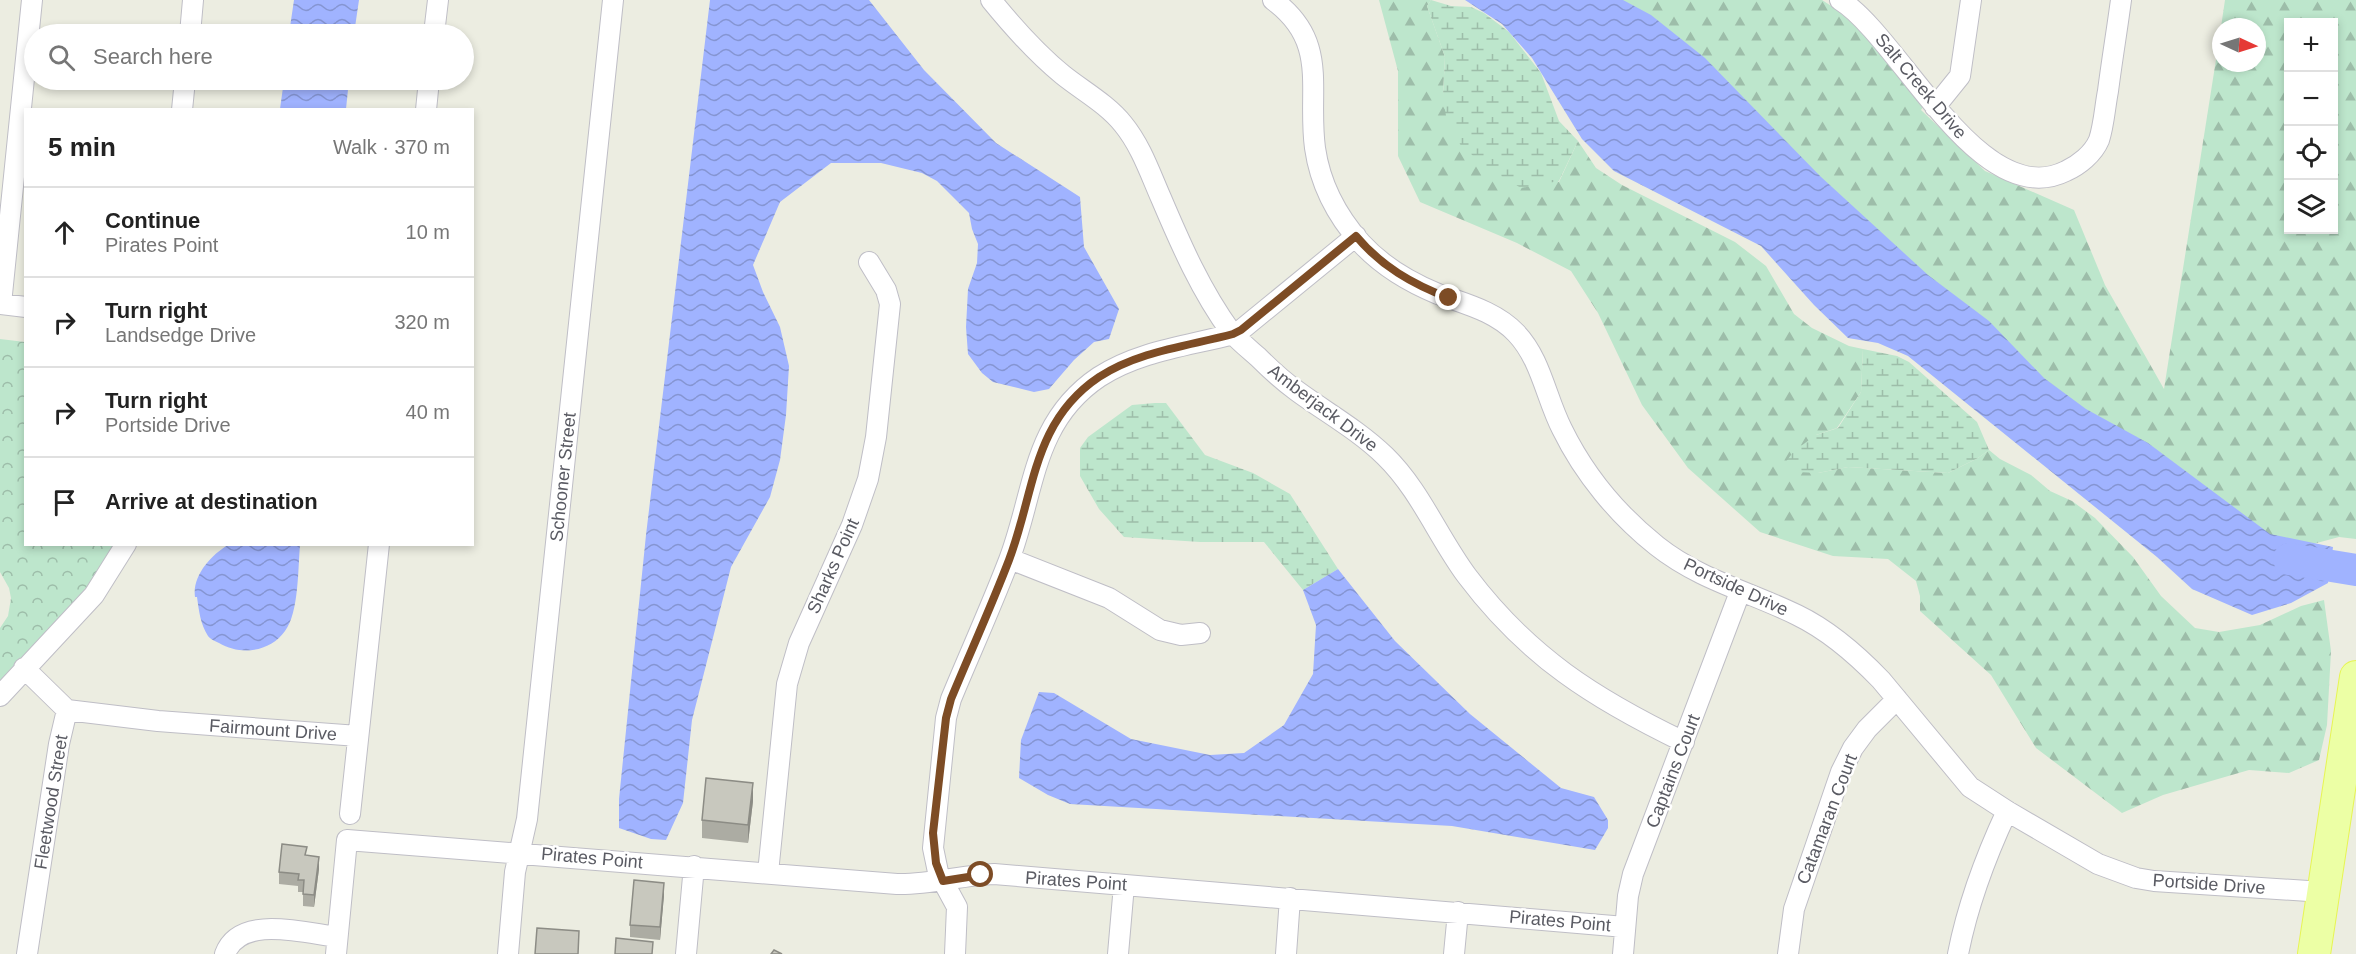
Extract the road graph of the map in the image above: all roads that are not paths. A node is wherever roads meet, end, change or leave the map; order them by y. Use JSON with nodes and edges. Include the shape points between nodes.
{"nodes":[{"id":1,"x":32,"y":0,"type":"edge"},
{"id":2,"x":193,"y":0,"type":"edge"},
{"id":3,"x":438,"y":0,"type":"edge"},
{"id":4,"x":614,"y":0,"type":"edge"},
{"id":5,"x":991,"y":0,"type":"edge"},
{"id":6,"x":1273,"y":0,"type":"edge"},
{"id":7,"x":1840,"y":0,"type":"edge"},
{"id":8,"x":1971,"y":0,"type":"edge"},
{"id":9,"x":2121,"y":0,"type":"edge"},
{"id":10,"x":28,"y":24,"type":"edge"},
{"id":11,"x":191,"y":24,"type":"edge"},
{"id":12,"x":435,"y":24,"type":"edge"},
{"id":13,"x":24,"y":50,"type":"edge"},
{"id":14,"x":184,"y":90,"type":"edge"},
{"id":15,"x":428,"y":90,"type":"edge"},
{"id":16,"x":182,"y":108,"type":"edge"},
{"id":17,"x":426,"y":108,"type":"edge"},
{"id":18,"x":1935,"y":108,"type":"junction"},
{"id":19,"x":8,"y":151,"type":"edge"},
{"id":20,"x":1356,"y":236,"type":"junction"},
{"id":21,"x":869,"y":262,"type":"dead end"},
{"id":22,"x":0,"y":304,"type":"edge"},
{"id":23,"x":24,"y":307,"type":"edge"},
{"id":24,"x":1233,"y":334,"type":"junction"},
{"id":25,"x":125,"y":546,"type":"edge"},
{"id":26,"x":379,"y":546,"type":"edge"},
{"id":27,"x":1010,"y":559,"type":"junction"},
{"id":28,"x":1740,"y":592,"type":"junction"},
{"id":29,"x":1200,"y":633,"type":"dead end"},
{"id":30,"x":24,"y":668,"type":"junction"},
{"id":31,"x":2356,"y":677,"type":"edge"},
{"id":32,"x":0,"y":696,"type":"edge"},
{"id":33,"x":1897,"y":699,"type":"junction"},
{"id":34,"x":67,"y":710,"type":"junction"},
{"id":35,"x":358,"y":736,"type":"junction"},
{"id":36,"x":1684,"y":742,"type":"junction"},
{"id":37,"x":2007,"y":812,"type":"junction"},
{"id":38,"x":350,"y":814,"type":"dead end"},
{"id":39,"x":519,"y":852,"type":"junction"},
{"id":40,"x":694,"y":866,"type":"junction"},
{"id":41,"x":768,"y":873,"type":"junction"},
{"id":42,"x":943,"y":881,"type":"junction"},
{"id":43,"x":1124,"y":885,"type":"junction"},
{"id":44,"x":2323,"y":892,"type":"junction"},
{"id":45,"x":1290,"y":898,"type":"junction"},
{"id":46,"x":1458,"y":912,"type":"junction"},
{"id":47,"x":1625,"y":927,"type":"junction"},
{"id":48,"x":336,"y":945,"type":"edge"},
{"id":49,"x":27,"y":954,"type":"edge"},
{"id":50,"x":225,"y":954,"type":"edge"},
{"id":51,"x":508,"y":954,"type":"edge"},
{"id":52,"x":686,"y":954,"type":"edge"},
{"id":53,"x":955,"y":954,"type":"edge"},
{"id":54,"x":1118,"y":954,"type":"edge"},
{"id":55,"x":1286,"y":954,"type":"edge"},
{"id":56,"x":1454,"y":954,"type":"edge"},
{"id":57,"x":1623,"y":954,"type":"edge"},
{"id":58,"x":1788,"y":954,"type":"edge"},
{"id":59,"x":1958,"y":954,"type":"edge"},
{"id":60,"x":2314,"y":954,"type":"edge"}],
"edges":[{"from":1,"to":10,"type":"street"},
{"from":2,"to":11,"type":"street"},
{"from":3,"to":12,"type":"street"},
{"from":4,"to":39,"type":"street","name":"Schooner Street","via":[[529,796]]},
{"from":5,"to":24,"type":"street","name":"Amberjack Drive","via":[[1032,47],[1125,126],[1140,150],[1205,292]]},
{"from":6,"to":20,"type":"street","name":"Portside Drive","via":[[1289,14],[1310,51],[1314,71],[1312,129],[1321,175],[1334,204]]},
{"from":7,"to":18,"type":"street","name":"Salt Creek Drive","via":[[1870,26]]},
{"from":8,"to":18,"type":"street","via":[[1960,76]]},
{"from":9,"to":18,"type":"street","name":"Salt Creek Drive","via":[[2098,141],[2081,164],[2053,178],[2020,175],[1980,152]]},
{"from":13,"to":19,"type":"street"},
{"from":14,"to":16,"type":"street"},
{"from":15,"to":17,"type":"street"},
{"from":19,"to":22,"type":"street"},
{"from":20,"to":24,"type":"street"},
{"from":20,"to":28,"type":"street","name":"Portside Drive","via":[[1381,262],[1404,277],[1485,311],[1514,330],[1534,358],[1572,449],[1605,495],[1637,529],[1675,559]]},
{"from":21,"to":41,"type":"street","name":"Sharks Point","via":[[890,304],[876,437],[862,499],[791,666],[783,708]]},
{"from":22,"to":23,"type":"street"},
{"from":24,"to":27,"type":"street","via":[[1134,359],[1100,377],[1076,397],[1043,445]]},
{"from":24,"to":36,"type":"street","name":"Amberjack Drive","via":[[1296,391],[1359,432],[1387,457],[1467,576],[1537,651],[1611,706]]},
{"from":25,"to":30,"type":"street","via":[[94,595]]},
{"from":26,"to":35,"type":"street","name":"Fairmount Drive"},
{"from":27,"to":29,"type":"street","via":[[1108,598],[1160,630],[1181,635]]},
{"from":27,"to":42,"type":"street","via":[[946,718],[933,833],[936,863]]},
{"from":28,"to":33,"type":"street","name":"Portside Drive","via":[[1815,625],[1866,665]]},
{"from":28,"to":36,"type":"street","name":"Captains Court"},
{"from":30,"to":32,"type":"street"},
{"from":30,"to":34,"type":"street","name":"Fleetwood Street"},
{"from":31,"to":44,"type":"main road"},
{"from":33,"to":37,"type":"street","name":"Portside Drive","via":[[1961,777]]},
{"from":33,"to":58,"type":"street","name":"Catamaran Court","via":[[1867,729],[1841,772],[1794,909]]},
{"from":34,"to":35,"type":"street","name":"Fairmount Drive"},
{"from":34,"to":49,"type":"street","name":"Fleetwood Street"},
{"from":35,"to":38,"type":"street"},
{"from":36,"to":47,"type":"street","name":"Captains Court","via":[[1633,874]]},
{"from":37,"to":44,"type":"street","name":"Portside Drive","via":[[2082,855],[2136,878]]},
{"from":37,"to":59,"type":"street","via":[[1982,865]]},
{"from":39,"to":40,"type":"street","name":"Pirates Point"},
{"from":39,"to":48,"type":"street","name":"Pirates Point","via":[[347,840]]},
{"from":39,"to":51,"type":"street","name":"Schooner Street"},
{"from":40,"to":41,"type":"street","name":"Pirates Point"},
{"from":40,"to":52,"type":"street"},
{"from":41,"to":42,"type":"street","name":"Pirates Point","via":[[897,884]]},
{"from":42,"to":43,"type":"street","name":"Pirates Point","via":[[994,874]]},
{"from":42,"to":53,"type":"street","via":[[957,907]]},
{"from":43,"to":45,"type":"street","name":"Pirates Point"},
{"from":43,"to":54,"type":"street"},
{"from":44,"to":60,"type":"main road"},
{"from":45,"to":46,"type":"street","name":"Pirates Point"},
{"from":45,"to":55,"type":"street"},
{"from":46,"to":47,"type":"street","name":"Pirates Point"},
{"from":46,"to":56,"type":"street"},
{"from":47,"to":57,"type":"street","name":"Captains Court"},
{"from":48,"to":50,"type":"street","via":[[254,929],[237,936]]}]}
